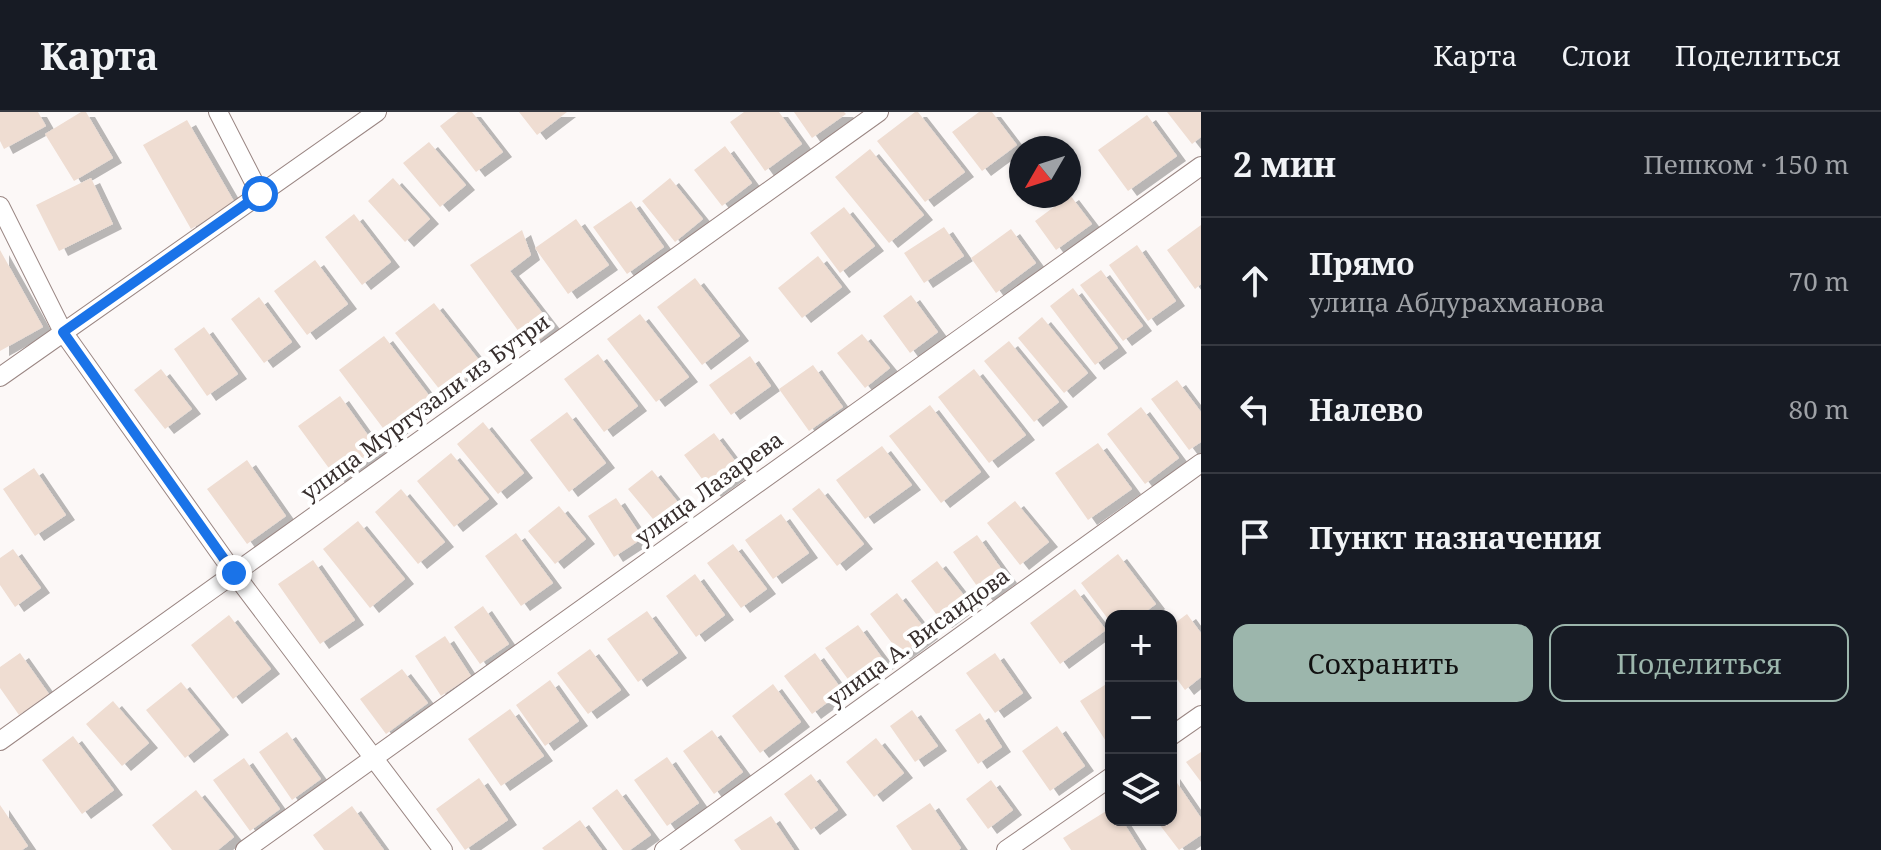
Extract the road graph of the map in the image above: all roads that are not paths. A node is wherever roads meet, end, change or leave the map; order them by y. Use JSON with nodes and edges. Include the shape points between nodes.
{"nodes":[{"id":1,"x":218,"y":112,"type":"edge"},
{"id":2,"x":377,"y":112,"type":"edge"},
{"id":3,"x":879,"y":112,"type":"edge"},
{"id":4,"x":1201,"y":166,"type":"edge"},
{"id":5,"x":260,"y":194,"type":"junction"},
{"id":6,"x":0,"y":206,"type":"edge"},
{"id":7,"x":63,"y":332,"type":"junction"},
{"id":8,"x":0,"y":377,"type":"edge"},
{"id":9,"x":1201,"y":463,"type":"edge"},
{"id":10,"x":234,"y":573,"type":"junction"},
{"id":11,"x":1201,"y":715,"type":"edge"},
{"id":12,"x":1177,"y":732,"type":"edge"},
{"id":13,"x":0,"y":741,"type":"edge"},
{"id":14,"x":373,"y":757,"type":"junction"},
{"id":15,"x":1105,"y":781,"type":"edge"},
{"id":16,"x":245,"y":850,"type":"edge"},
{"id":17,"x":443,"y":850,"type":"edge"},
{"id":18,"x":664,"y":850,"type":"edge"},
{"id":19,"x":1006,"y":850,"type":"edge"}],
"edges":[{"from":1,"to":5,"type":"street"},
{"from":2,"to":5,"type":"street"},
{"from":3,"to":10,"type":"street","name":"улица Муртузали из Бутри"},
{"from":4,"to":14,"type":"street","name":"улица Лазарева"},
{"from":5,"to":7,"type":"street"},
{"from":6,"to":7,"type":"street"},
{"from":7,"to":8,"type":"street"},
{"from":7,"to":10,"type":"street"},
{"from":9,"to":18,"type":"street","name":"улица А. Висаидова"},
{"from":10,"to":13,"type":"street","name":"улица Муртузали из Бутри"},
{"from":10,"to":14,"type":"street"},
{"from":11,"to":12,"type":"street"},
{"from":14,"to":16,"type":"street","name":"улица Лазарева"},
{"from":14,"to":17,"type":"street"},
{"from":15,"to":19,"type":"street"}]}
